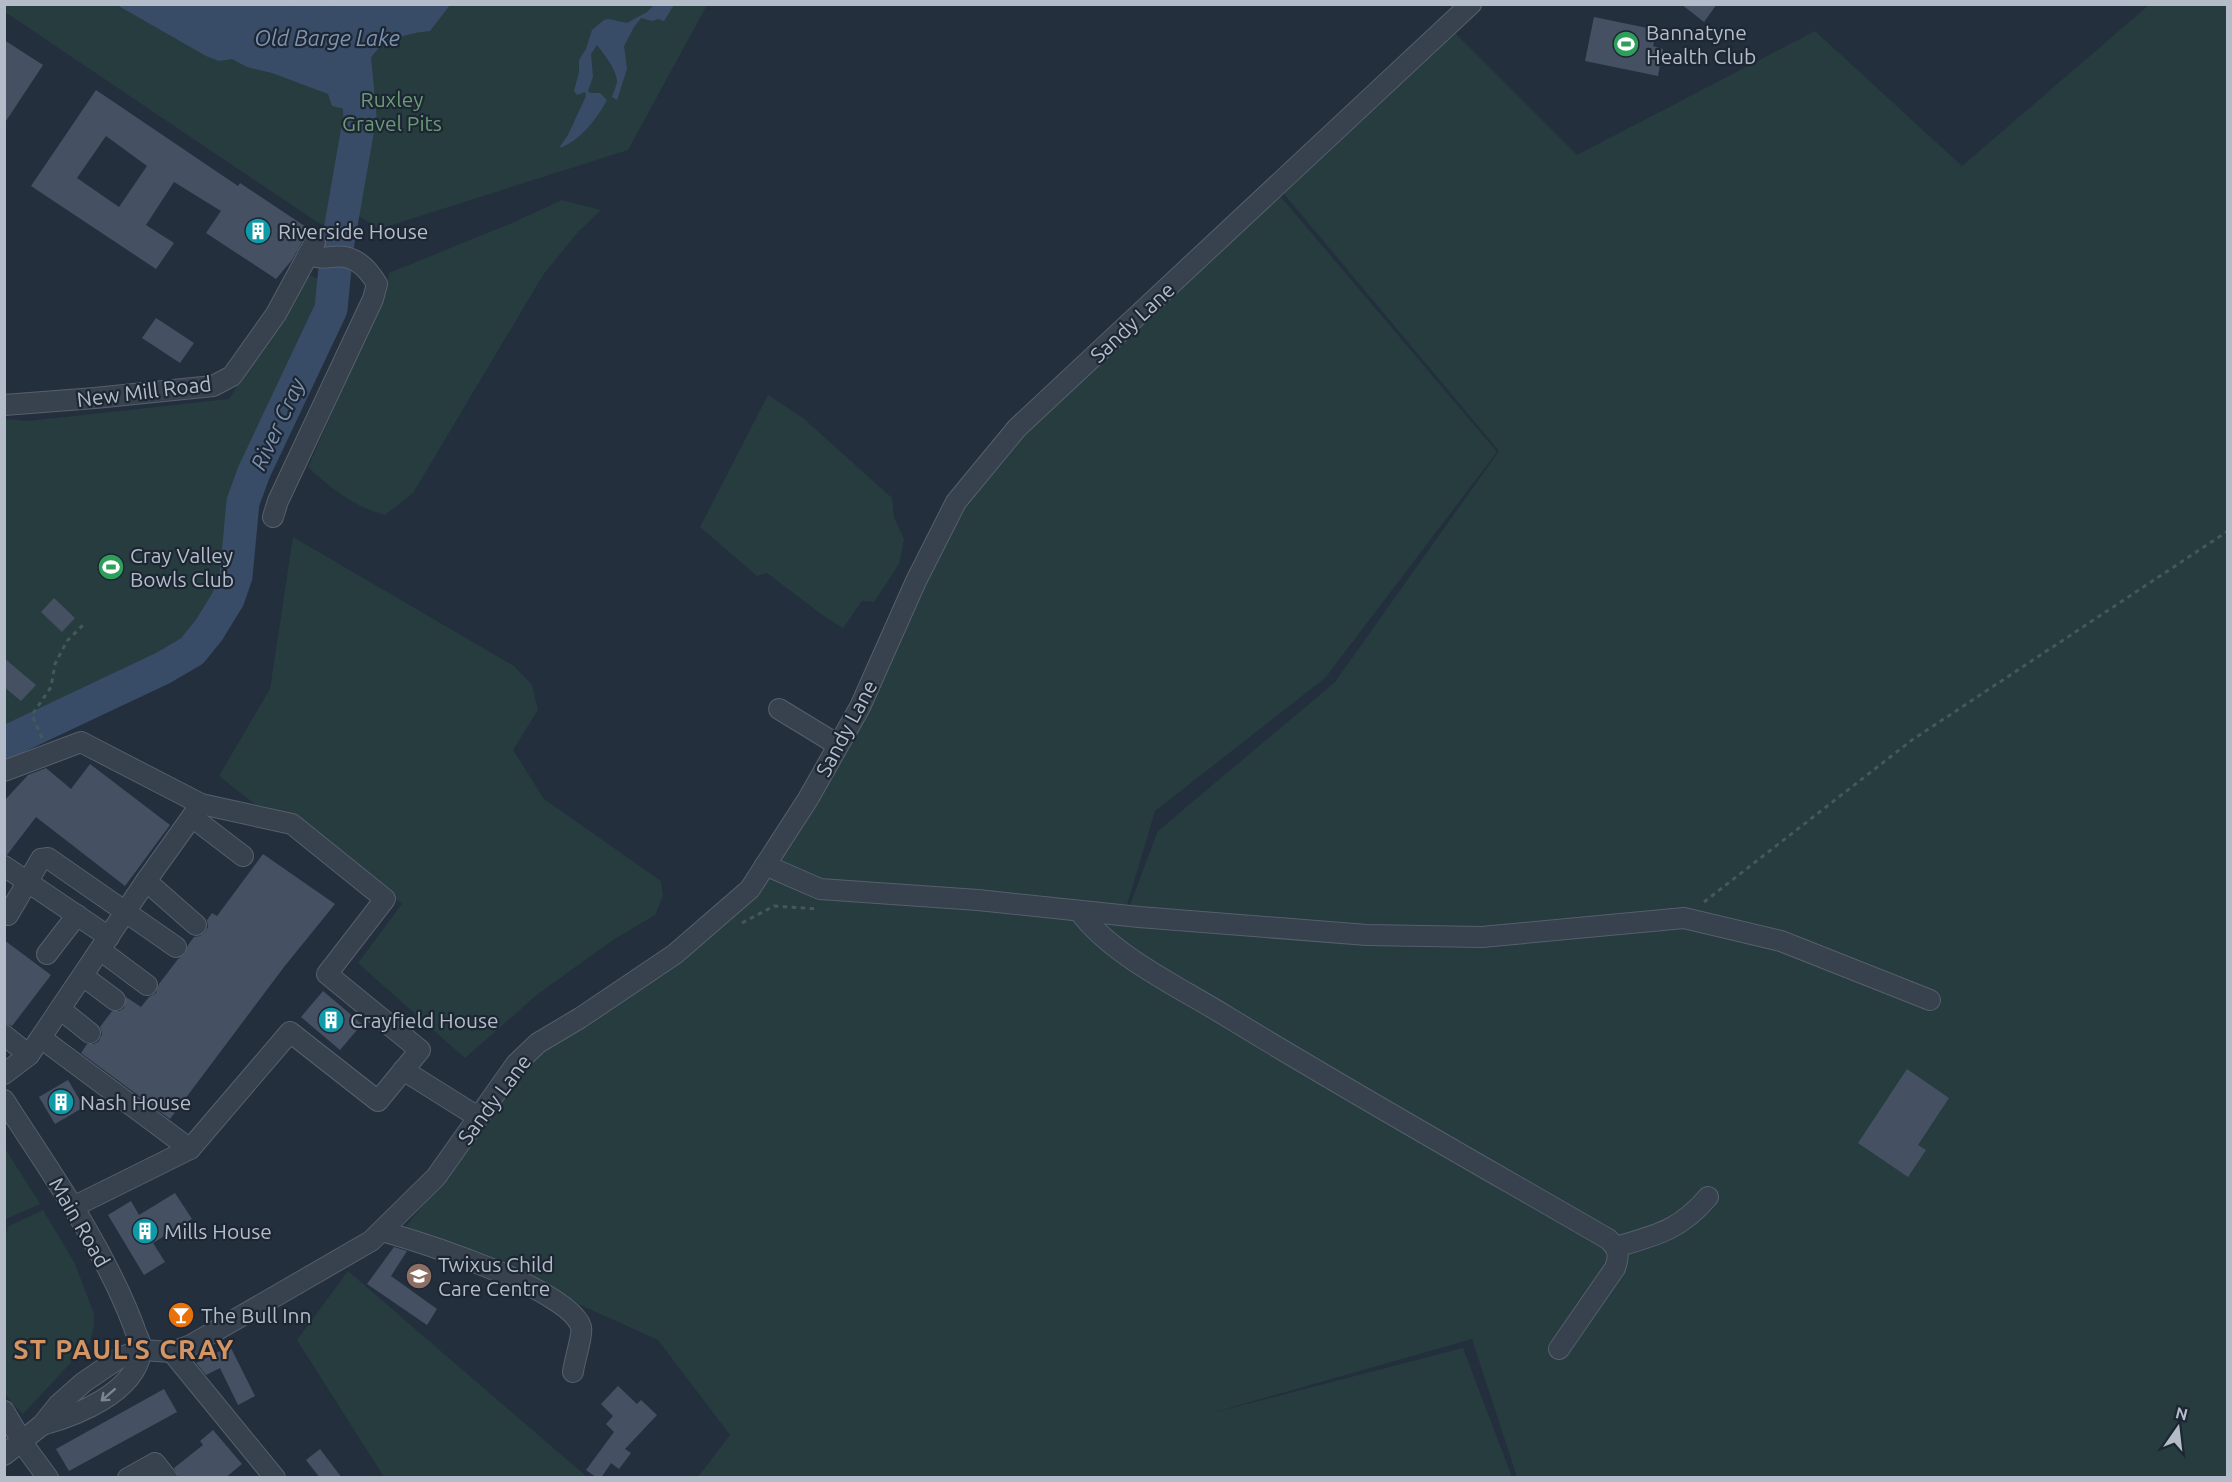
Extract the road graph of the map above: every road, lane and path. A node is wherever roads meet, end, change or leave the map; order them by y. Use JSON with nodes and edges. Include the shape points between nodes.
{"nodes":[{"id":1,"x":1471,"y":4,"type":"edge"},
{"id":2,"x":4,"y":405,"type":"edge"},
{"id":3,"x":273,"y":517,"type":"dead end"},
{"id":4,"x":2228,"y":531,"type":"edge"},
{"id":5,"x":86,"y":622,"type":"dead end"},
{"id":6,"x":778,"y":709,"type":"dead end"},
{"id":7,"x":42,"y":738,"type":"dead end"},
{"id":8,"x":838,"y":745,"type":"junction"},
{"id":9,"x":4,"y":771,"type":"edge"},
{"id":10,"x":196,"y":811,"type":"junction"},
{"id":11,"x":243,"y":856,"type":"dead end"},
{"id":12,"x":765,"y":865,"type":"junction"},
{"id":13,"x":4,"y":866,"type":"edge"},
{"id":14,"x":27,"y":881,"type":"junction"},
{"id":15,"x":146,"y":881,"type":"junction"},
{"id":16,"x":819,"y":909,"type":"dead end"},
{"id":17,"x":1079,"y":911,"type":"junction"},
{"id":18,"x":126,"y":912,"type":"junction"},
{"id":19,"x":8,"y":915,"type":"dead end"},
{"id":20,"x":77,"y":915,"type":"junction"},
{"id":21,"x":1684,"y":918,"type":"junction"},
{"id":22,"x":196,"y":925,"type":"dead end"},
{"id":23,"x":734,"y":927,"type":"dead end"},
{"id":24,"x":104,"y":944,"type":"junction"},
{"id":25,"x":176,"y":947,"type":"dead end"},
{"id":26,"x":47,"y":954,"type":"dead end"},
{"id":27,"x":82,"y":976,"type":"junction"},
{"id":28,"x":147,"y":985,"type":"dead end"},
{"id":29,"x":115,"y":1000,"type":"dead end"},
{"id":30,"x":1930,"y":1000,"type":"dead end"},
{"id":31,"x":60,"y":1009,"type":"junction"},
{"id":32,"x":90,"y":1033,"type":"dead end"},
{"id":33,"x":4,"y":1035,"type":"edge"},
{"id":34,"x":41,"y":1038,"type":"junction"},
{"id":35,"x":29,"y":1055,"type":"junction"},
{"id":36,"x":403,"y":1070,"type":"junction"},
{"id":37,"x":4,"y":1074,"type":"edge"},
{"id":38,"x":4,"y":1100,"type":"edge"},
{"id":39,"x":478,"y":1117,"type":"junction"},
{"id":40,"x":190,"y":1149,"type":"junction"},
{"id":41,"x":1708,"y":1197,"type":"dead end"},
{"id":42,"x":73,"y":1207,"type":"junction"},
{"id":43,"x":382,"y":1231,"type":"junction"},
{"id":44,"x":1617,"y":1247,"type":"junction"},
{"id":45,"x":1559,"y":1349,"type":"dead end"},
{"id":46,"x":142,"y":1350,"type":"junction"},
{"id":47,"x":172,"y":1352,"type":"junction"},
{"id":48,"x":573,"y":1372,"type":"dead end"},
{"id":49,"x":4,"y":1411,"type":"edge"},
{"id":50,"x":22,"y":1442,"type":"junction"},
{"id":51,"x":4,"y":1455,"type":"edge"},
{"id":52,"x":48,"y":1478,"type":"edge"},
{"id":53,"x":128,"y":1478,"type":"edge"},
{"id":54,"x":167,"y":1478,"type":"edge"},
{"id":55,"x":275,"y":1478,"type":"edge"}],
"edges":[{"from":1,"to":8,"type":"street","name":"Sandy Lane","via":[[1017,428],[956,502],[916,580],[860,707]]},
{"from":2,"to":3,"type":"street","name":"New Mill Road","via":[[213,386],[232,376],[314,252],[358,262],[377,284],[373,299]]},
{"from":4,"to":21,"type":"path","via":[[1912,740]]},
{"from":5,"to":7,"type":"path","via":[[67,641],[55,664],[51,687],[32,715]]},
{"from":6,"to":8,"type":"street"},
{"from":8,"to":12,"type":"street","name":"Sandy Lane"},
{"from":9,"to":10,"type":"street","via":[[81,742]]},
{"from":10,"to":11,"type":"street"},
{"from":10,"to":15,"type":"street"},
{"from":10,"to":36,"type":"street","via":[[292,824],[385,899],[327,975],[420,1050]]},
{"from":12,"to":17,"type":"street","via":[[820,889]]},
{"from":12,"to":39,"type":"street","name":"Sandy Lane","via":[[750,889],[675,954],[538,1043],[516,1064]]},
{"from":13,"to":14,"type":"street"},
{"from":14,"to":18,"type":"street","via":[[41,859],[48,858]]},
{"from":14,"to":19,"type":"street"},
{"from":14,"to":20,"type":"street"},
{"from":15,"to":18,"type":"street"},
{"from":15,"to":22,"type":"street"},
{"from":16,"to":23,"type":"path","via":[[774,906]]},
{"from":17,"to":21,"type":"street","via":[[1367,935],[1482,937]]},
{"from":17,"to":44,"type":"street","via":[[1091,928],[1125,954]]},
{"from":18,"to":24,"type":"street"},
{"from":18,"to":25,"type":"street"},
{"from":20,"to":24,"type":"street"},
{"from":20,"to":26,"type":"street"},
{"from":21,"to":30,"type":"street","via":[[1781,941]]},
{"from":24,"to":27,"type":"street"},
{"from":24,"to":28,"type":"street"},
{"from":27,"to":29,"type":"street"},
{"from":27,"to":31,"type":"street"},
{"from":31,"to":32,"type":"street"},
{"from":31,"to":34,"type":"street"},
{"from":33,"to":35,"type":"street"},
{"from":34,"to":35,"type":"street"},
{"from":34,"to":40,"type":"street"},
{"from":35,"to":37,"type":"street"},
{"from":36,"to":39,"type":"street"},
{"from":36,"to":40,"type":"street","via":[[378,1101],[290,1032]]},
{"from":38,"to":42,"type":"street","name":"Main Road"},
{"from":39,"to":43,"type":"street","name":"Sandy Lane","via":[[436,1177]]},
{"from":40,"to":42,"type":"street"},
{"from":41,"to":44,"type":"street","via":[[1694,1214],[1663,1234]]},
{"from":42,"to":46,"type":"street","name":"Main Road","via":[[126,1306]]},
{"from":43,"to":47,"type":"street","name":"Sandy Lane","via":[[371,1241]]},
{"from":43,"to":48,"type":"street","via":[[475,1262],[544,1294],[574,1314],[582,1329]]},
{"from":44,"to":45,"type":"street","via":[[1619,1258],[1615,1268]]},
{"from":46,"to":47,"type":"street","name":"Sandy Lane"},
{"from":46,"to":50,"type":"street","via":[[135,1372],[99,1404],[42,1425]]},
{"from":47,"to":55,"type":"street"},
{"from":49,"to":50,"type":"street"},
{"from":50,"to":51,"type":"street"},
{"from":50,"to":52,"type":"street"},
{"from":53,"to":54,"type":"street","via":[[156,1463]]}]}
